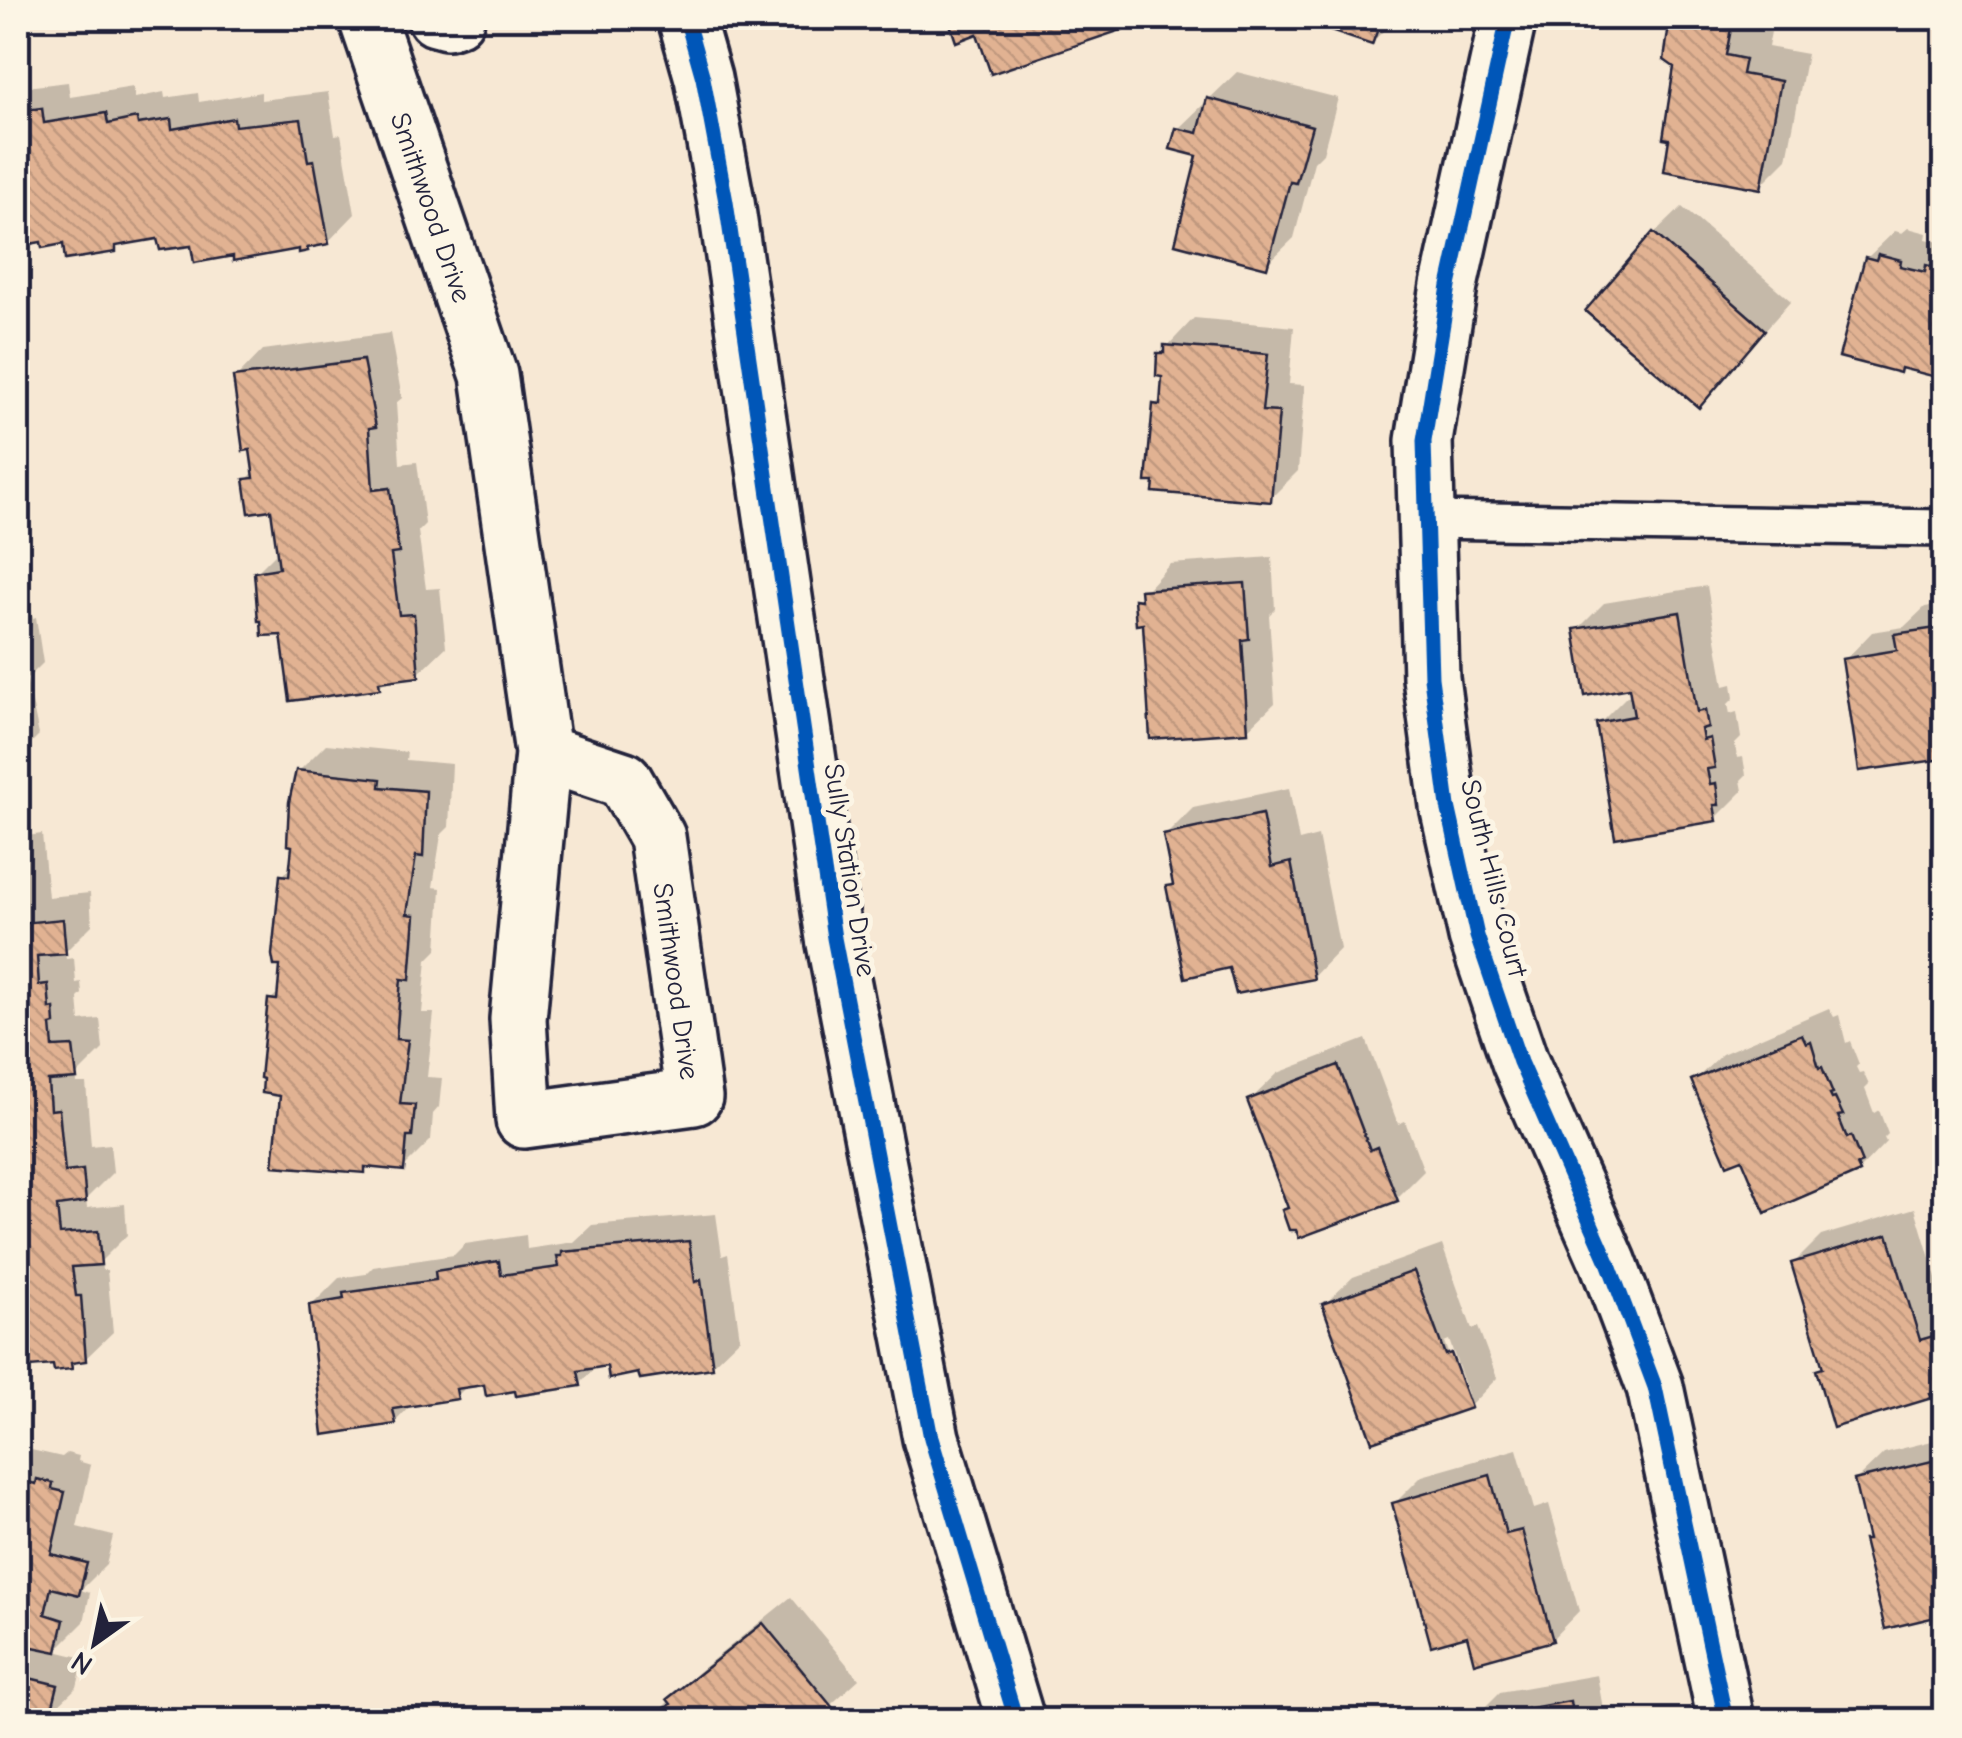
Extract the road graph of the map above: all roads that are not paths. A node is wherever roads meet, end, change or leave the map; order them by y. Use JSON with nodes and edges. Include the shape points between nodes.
{"nodes":[{"id":1,"x":367,"y":18,"type":"edge"},
{"id":2,"x":436,"y":18,"type":"edge"},
{"id":3,"x":456,"y":18,"type":"edge"},
{"id":4,"x":686,"y":18,"type":"edge"},
{"id":5,"x":1508,"y":18,"type":"edge"},
{"id":6,"x":1426,"y":520,"type":"junction"},
{"id":7,"x":1944,"y":528,"type":"edge"},
{"id":8,"x":543,"y":753,"type":"junction"},
{"id":9,"x":1016,"y":1720,"type":"edge"},
{"id":10,"x":1726,"y":1720,"type":"edge"}],
"edges":[{"from":1,"to":8,"type":"street","name":"Smithwood Drive","via":[[489,375]]},
{"from":2,"to":3,"type":"street"},
{"from":4,"to":9,"type":"street","name":"Sully Station Drive","via":[[726,202],[849,1014],[932,1438]]},
{"from":5,"to":6,"type":"street","name":"South Hills Court","via":[[1448,286],[1424,441]]},
{"from":6,"to":7,"type":"lane"},
{"from":6,"to":10,"type":"street","name":"South Hills Court","via":[[1430,678],[1448,806],[1478,936],[1520,1062],[1655,1387]]},
{"from":8,"to":8,"type":"street","name":"Smithwood Drive","via":[[518,1019],[524,1120],[694,1097],[657,838],[624,780]]}]}
